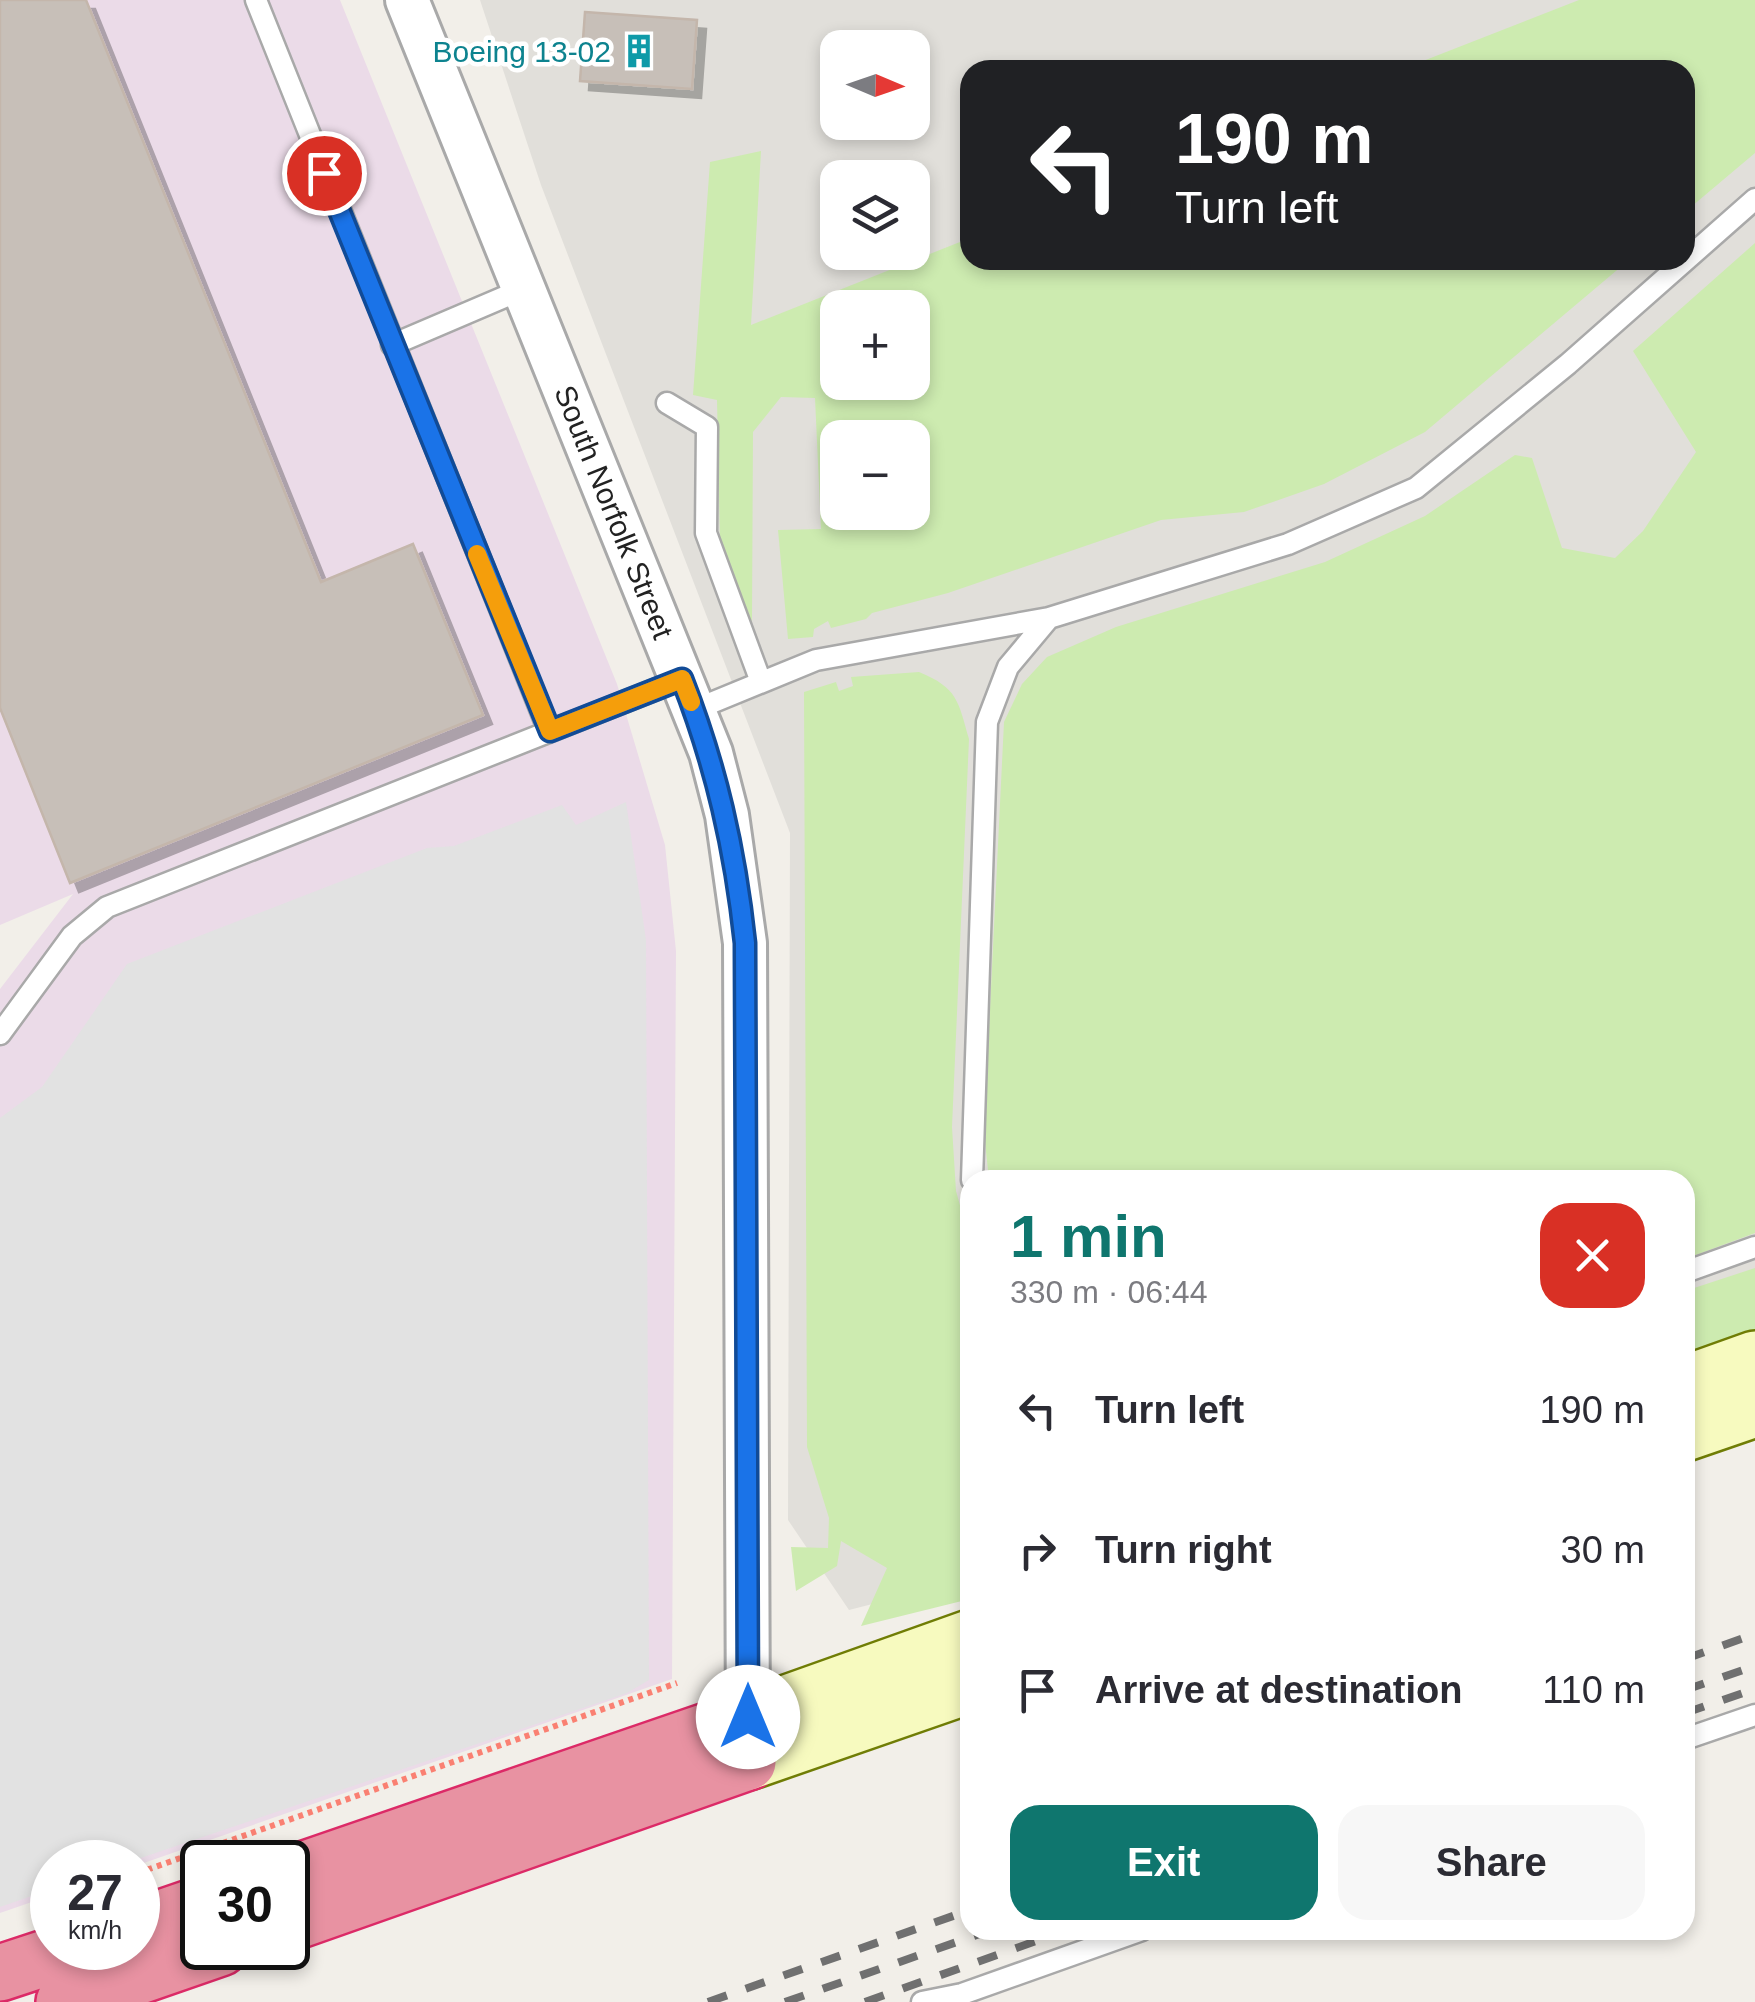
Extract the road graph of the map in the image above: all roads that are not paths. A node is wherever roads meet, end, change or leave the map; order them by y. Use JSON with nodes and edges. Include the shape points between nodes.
{"nodes":[{"id":1,"x":256,"y":0,"type":"edge"},
{"id":2,"x":407,"y":0,"type":"edge"},
{"id":3,"x":1755,"y":199,"type":"edge"},
{"id":4,"x":1695,"y":252,"type":"edge"},
{"id":5,"x":1675,"y":270,"type":"edge"},
{"id":6,"x":524,"y":289,"type":"junction"},
{"id":7,"x":392,"y":346,"type":"junction"},
{"id":8,"x":667,"y":403,"type":"dead end"},
{"id":9,"x":1049,"y":618,"type":"junction"},
{"id":10,"x":762,"y":682,"type":"junction"},
{"id":11,"x":688,"y":694,"type":"junction"},
{"id":12,"x":550,"y":731,"type":"junction"},
{"id":13,"x":0,"y":1034,"type":"edge"},
{"id":14,"x":972,"y":1170,"type":"edge"},
{"id":15,"x":1755,"y":1247,"type":"edge"},
{"id":16,"x":1695,"y":1268,"type":"edge"},
{"id":17,"x":1755,"y":1359,"type":"edge"},
{"id":18,"x":1695,"y":1380,"type":"edge"},
{"id":19,"x":1755,"y":1408,"type":"edge"},
{"id":20,"x":1695,"y":1429,"type":"edge"},
{"id":21,"x":960,"y":1643,"type":"edge"},
{"id":22,"x":960,"y":1687,"type":"edge"},
{"id":23,"x":1755,"y":1715,"type":"edge"},
{"id":24,"x":1695,"y":1736,"type":"edge"},
{"id":25,"x":748,"y":1740,"type":"junction"},
{"id":26,"x":310,"y":1869,"type":"edge"},
{"id":27,"x":310,"y":1915,"type":"edge"},
{"id":28,"x":1114,"y":1940,"type":"edge"},
{"id":29,"x":180,"y":1962,"type":"edge"},
{"id":30,"x":30,"y":1964,"type":"edge"},
{"id":31,"x":0,"y":1974,"type":"edge"},
{"id":32,"x":64,"y":2002,"type":"edge"},
{"id":33,"x":922,"y":2002,"type":"edge"}],
"edges":[{"from":1,"to":7,"type":"lane"},
{"from":2,"to":6,"type":"street","name":"South Norfolk Street"},
{"from":3,"to":4,"type":"lane"},
{"from":5,"to":9,"type":"lane","via":[[1416,488],[1288,544]]},
{"from":6,"to":7,"type":"lane"},
{"from":6,"to":11,"type":"street","name":"South Norfolk Street"},
{"from":7,"to":12,"type":"lane"},
{"from":8,"to":10,"type":"lane","via":[[707,427],[706,533]]},
{"from":9,"to":10,"type":"lane","via":[[816,660]]},
{"from":9,"to":14,"type":"lane","via":[[1008,667],[987,722]]},
{"from":10,"to":11,"type":"lane"},
{"from":11,"to":12,"type":"lane"},
{"from":11,"to":25,"type":"street","name":"South Norfolk Street","via":[[727,815],[745,943]]},
{"from":12,"to":13,"type":"lane","via":[[107,907],[72,936]]},
{"from":15,"to":16,"type":"lane"},
{"from":17,"to":18,"type":"main road"},
{"from":19,"to":20,"type":"main road"},
{"from":21,"to":25,"type":"main road"},
{"from":22,"to":25,"type":"main road"},
{"from":23,"to":24,"type":"lane"},
{"from":25,"to":26,"type":"highway"},
{"from":25,"to":27,"type":"highway"},
{"from":28,"to":33,"type":"lane"},
{"from":29,"to":32,"type":"highway"},
{"from":30,"to":31,"type":"highway"}]}
